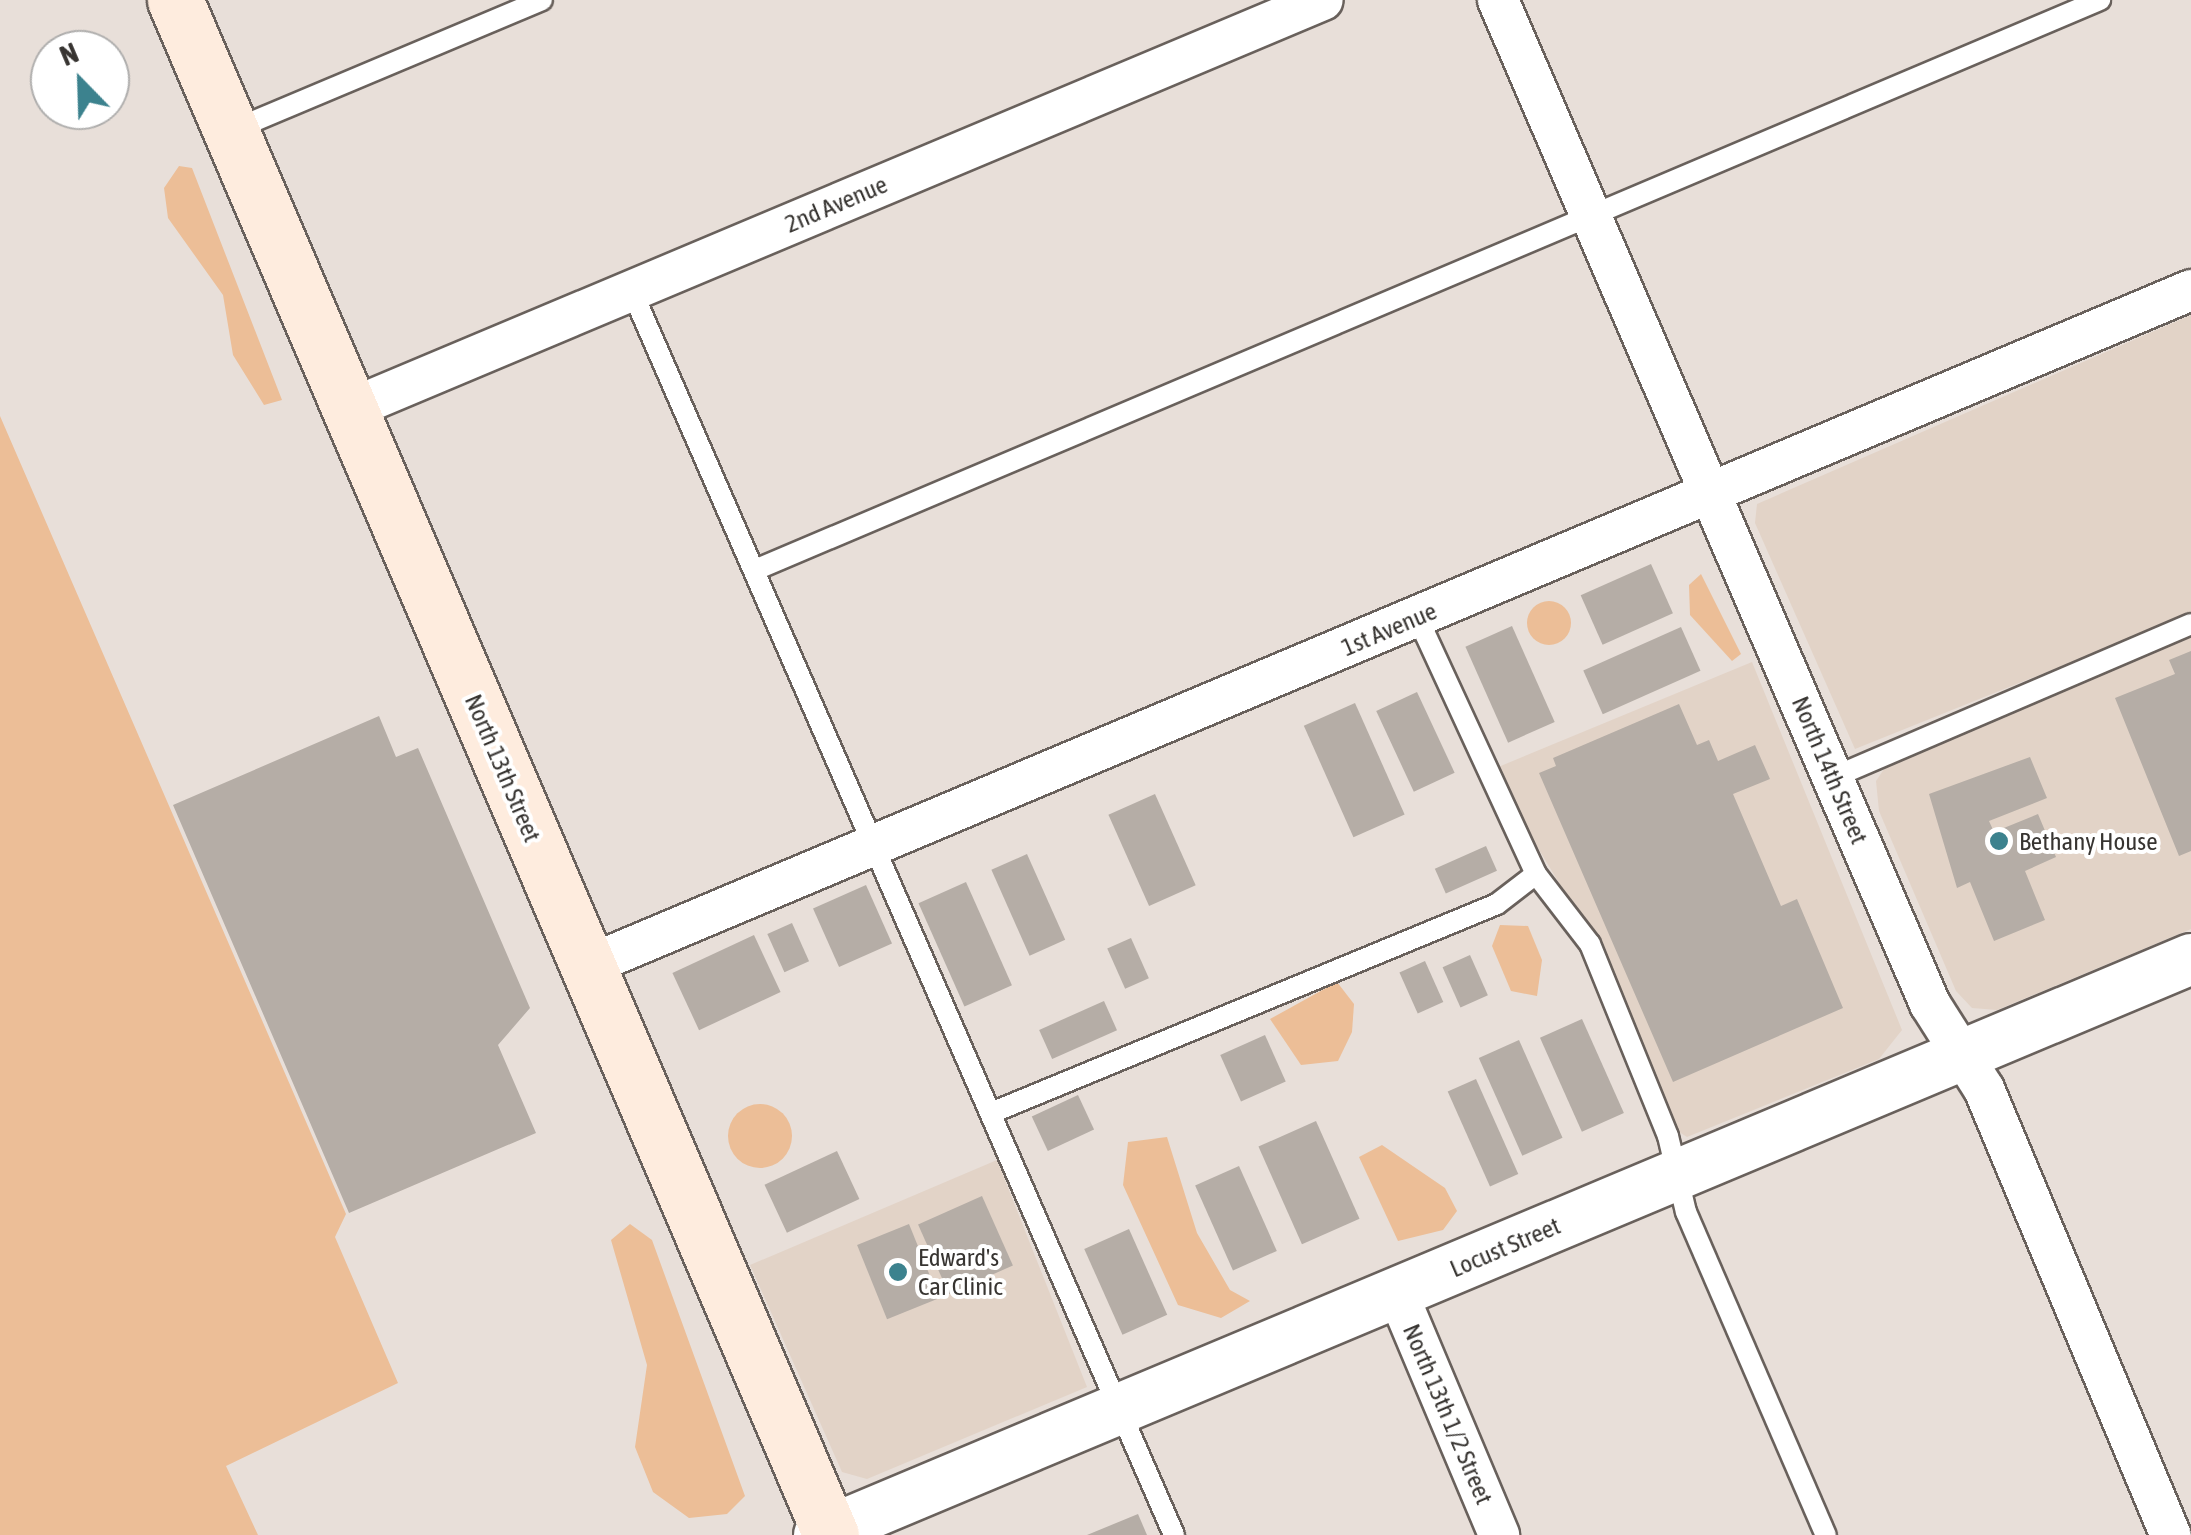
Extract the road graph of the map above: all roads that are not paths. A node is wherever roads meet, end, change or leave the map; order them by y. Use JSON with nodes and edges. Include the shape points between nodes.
{"nodes":[{"id":1,"x":175,"y":0,"type":"edge"},
{"id":2,"x":542,"y":0,"type":"edge"},
{"id":3,"x":1322,"y":0,"type":"edge"},
{"id":4,"x":1498,"y":0,"type":"edge"},
{"id":5,"x":2100,"y":0,"type":"edge"},
{"id":6,"x":231,"y":131,"type":"junction"},
{"id":7,"x":1591,"y":218,"type":"junction"},
{"id":8,"x":631,"y":289,"type":"junction"},
{"id":9,"x":2191,"y":290,"type":"edge"},
{"id":10,"x":350,"y":409,"type":"junction"},
{"id":11,"x":1711,"y":491,"type":"junction"},
{"id":12,"x":755,"y":570,"type":"junction"},
{"id":13,"x":1418,"y":617,"type":"junction"},
{"id":14,"x":2191,"y":624,"type":"edge"},
{"id":15,"x":1834,"y":777,"type":"junction"},
{"id":16,"x":873,"y":845,"type":"junction"},
{"id":17,"x":1536,"y":874,"type":"junction"},
{"id":18,"x":2191,"y":958,"type":"edge"},
{"id":19,"x":587,"y":966,"type":"junction"},
{"id":20,"x":1964,"y":1054,"type":"junction"},
{"id":21,"x":991,"y":1113,"type":"junction"},
{"id":22,"x":1677,"y":1175,"type":"junction"},
{"id":23,"x":1397,"y":1292,"type":"junction"},
{"id":24,"x":1116,"y":1410,"type":"junction"},
{"id":25,"x":826,"y":1534,"type":"edge"},
{"id":26,"x":1174,"y":1535,"type":"edge"},
{"id":27,"x":1499,"y":1535,"type":"edge"},
{"id":28,"x":1826,"y":1535,"type":"edge"},
{"id":29,"x":2171,"y":1535,"type":"edge"}],
"edges":[{"from":1,"to":6,"type":"main road","name":"North 13th Street"},
{"from":2,"to":6,"type":"lane"},
{"from":3,"to":8,"type":"street","name":"2nd Avenue"},
{"from":4,"to":7,"type":"street","name":"North 14th Street"},
{"from":5,"to":7,"type":"lane"},
{"from":6,"to":10,"type":"main road","name":"North 13th Street"},
{"from":7,"to":11,"type":"street","name":"North 14th Street"},
{"from":7,"to":12,"type":"lane"},
{"from":8,"to":10,"type":"street","name":"2nd Avenue"},
{"from":8,"to":12,"type":"lane"},
{"from":9,"to":11,"type":"street","name":"1st Avenue"},
{"from":10,"to":19,"type":"main road","name":"North 13th Street"},
{"from":11,"to":13,"type":"street","name":"1st Avenue"},
{"from":11,"to":15,"type":"street","name":"North 14th Street"},
{"from":12,"to":16,"type":"lane"},
{"from":13,"to":16,"type":"street","name":"1st Avenue"},
{"from":13,"to":17,"type":"lane"},
{"from":14,"to":15,"type":"lane"},
{"from":15,"to":20,"type":"street","name":"North 14th Street","via":[[1930,1004]]},
{"from":16,"to":19,"type":"street","name":"1st Avenue"},
{"from":16,"to":21,"type":"lane"},
{"from":17,"to":21,"type":"lane","via":[[1497,904]]},
{"from":17,"to":22,"type":"lane","via":[[1590,944]]},
{"from":18,"to":20,"type":"street","name":"Locust Street"},
{"from":19,"to":25,"type":"main road","name":"North 13th Street"},
{"from":20,"to":22,"type":"street","name":"Locust Street"},
{"from":20,"to":29,"type":"street","name":"North 14th Street"},
{"from":21,"to":24,"type":"lane"},
{"from":22,"to":23,"type":"street","name":"Locust Street"},
{"from":22,"to":28,"type":"lane"},
{"from":23,"to":24,"type":"street","name":"Locust Street"},
{"from":23,"to":27,"type":"street","name":"North 13th 1/2 Street"},
{"from":24,"to":25,"type":"street","name":"Locust Street"},
{"from":24,"to":26,"type":"lane"}]}
